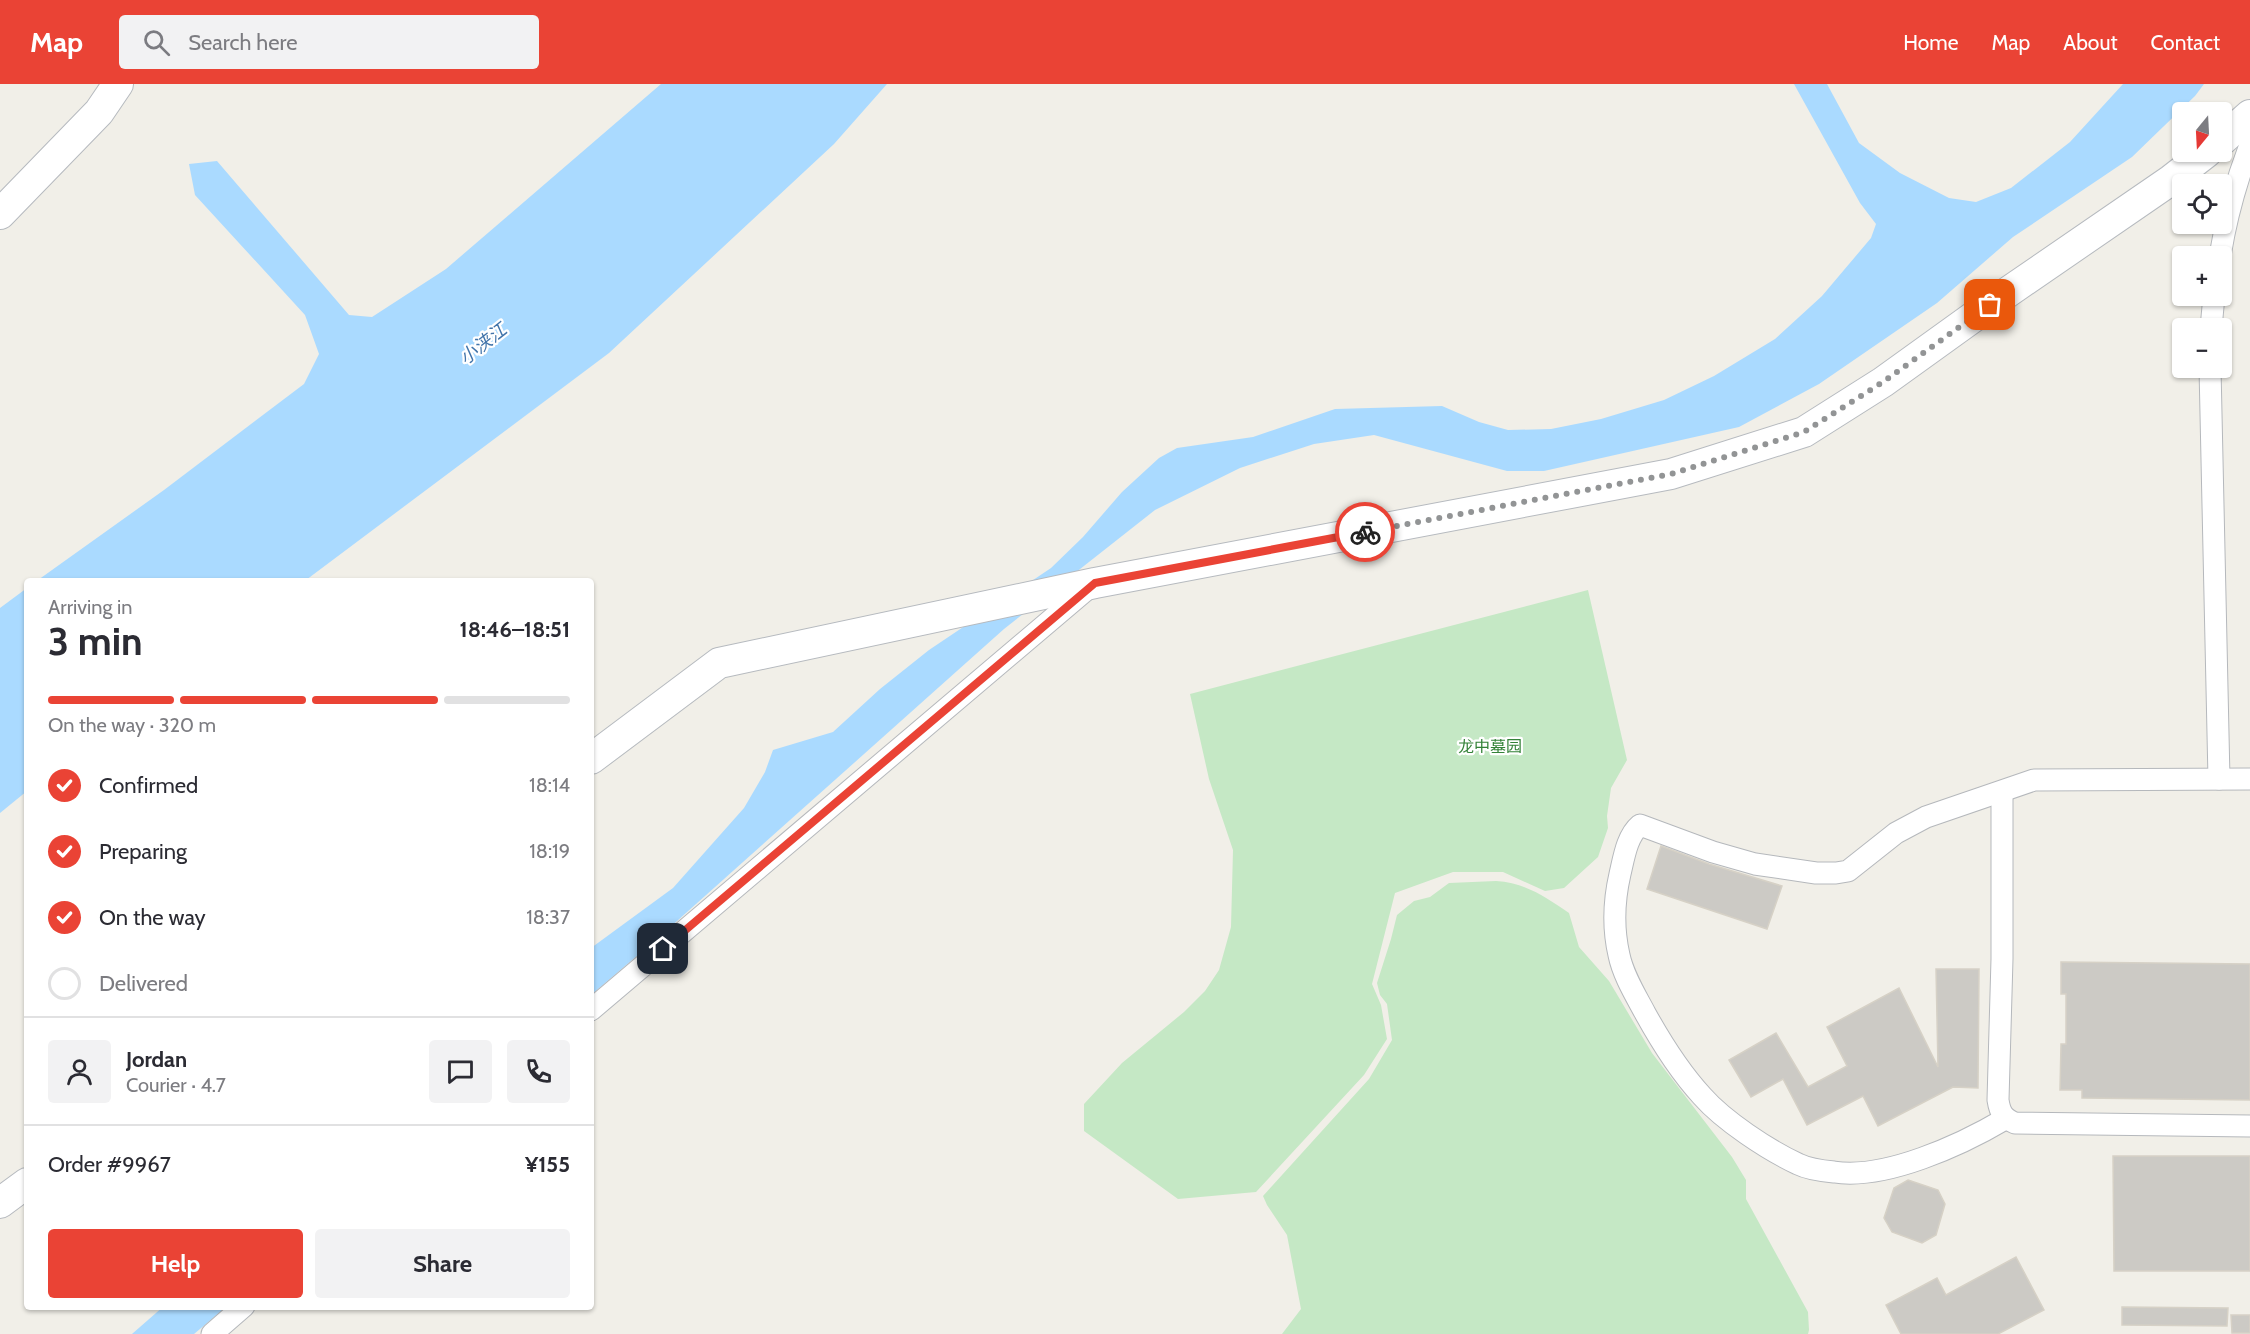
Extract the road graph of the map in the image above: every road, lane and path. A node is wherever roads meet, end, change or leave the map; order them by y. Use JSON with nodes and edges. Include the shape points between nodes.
{"nodes":[{"id":1,"x":118,"y":84,"type":"edge"},
{"id":2,"x":2250,"y":115,"type":"edge"},
{"id":3,"x":2232,"y":131,"type":"edge"},
{"id":4,"x":2250,"y":145,"type":"edge"},
{"id":5,"x":2194,"y":162,"type":"edge"},
{"id":6,"x":0,"y":214,"type":"edge"},
{"id":7,"x":2222,"y":246,"type":"edge"},
{"id":8,"x":2210,"y":378,"type":"edge"},
{"id":9,"x":1095,"y":583,"type":"junction"},
{"id":10,"x":594,"y":757,"type":"edge"},
{"id":11,"x":2219,"y":779,"type":"junction"},
{"id":12,"x":2250,"y":779,"type":"edge"},
{"id":13,"x":2002,"y":792,"type":"junction"},
{"id":14,"x":594,"y":1007,"type":"edge"},
{"id":15,"x":2005,"y":1119,"type":"junction"},
{"id":16,"x":2250,"y":1126,"type":"edge"},
{"id":17,"x":24,"y":1185,"type":"edge"},
{"id":18,"x":0,"y":1203,"type":"edge"},
{"id":19,"x":239,"y":1310,"type":"edge"},
{"id":20,"x":212,"y":1334,"type":"edge"}],
"edges":[{"from":1,"to":6,"type":"street","via":[[99,112]]},
{"from":2,"to":3,"type":"street"},
{"from":4,"to":7,"type":"street","via":[[2235,183]]},
{"from":5,"to":9,"type":"street","via":[[1883,382],[1804,432],[1671,474]]},
{"from":8,"to":11,"type":"street"},
{"from":9,"to":10,"type":"street","via":[[719,663]]},
{"from":9,"to":14,"type":"street"},
{"from":11,"to":12,"type":"street"},
{"from":11,"to":13,"type":"street","via":[[2034,780]]},
{"from":13,"to":15,"type":"street","via":[[1998,1100]]},
{"from":13,"to":15,"type":"street","via":[[1926,817],[1896,833],[1848,871],[1836,873],[1755,864],[1640,825],[1633,831],[1626,853],[1618,885],[1615,924],[1619,958],[1637,999],[1664,1047],[1702,1097],[1746,1134],[1800,1166],[1835,1173],[1864,1173],[1972,1138]]},
{"from":15,"to":16,"type":"street","via":[[2015,1123]]},
{"from":17,"to":18,"type":"street"},
{"from":19,"to":20,"type":"street"}]}
